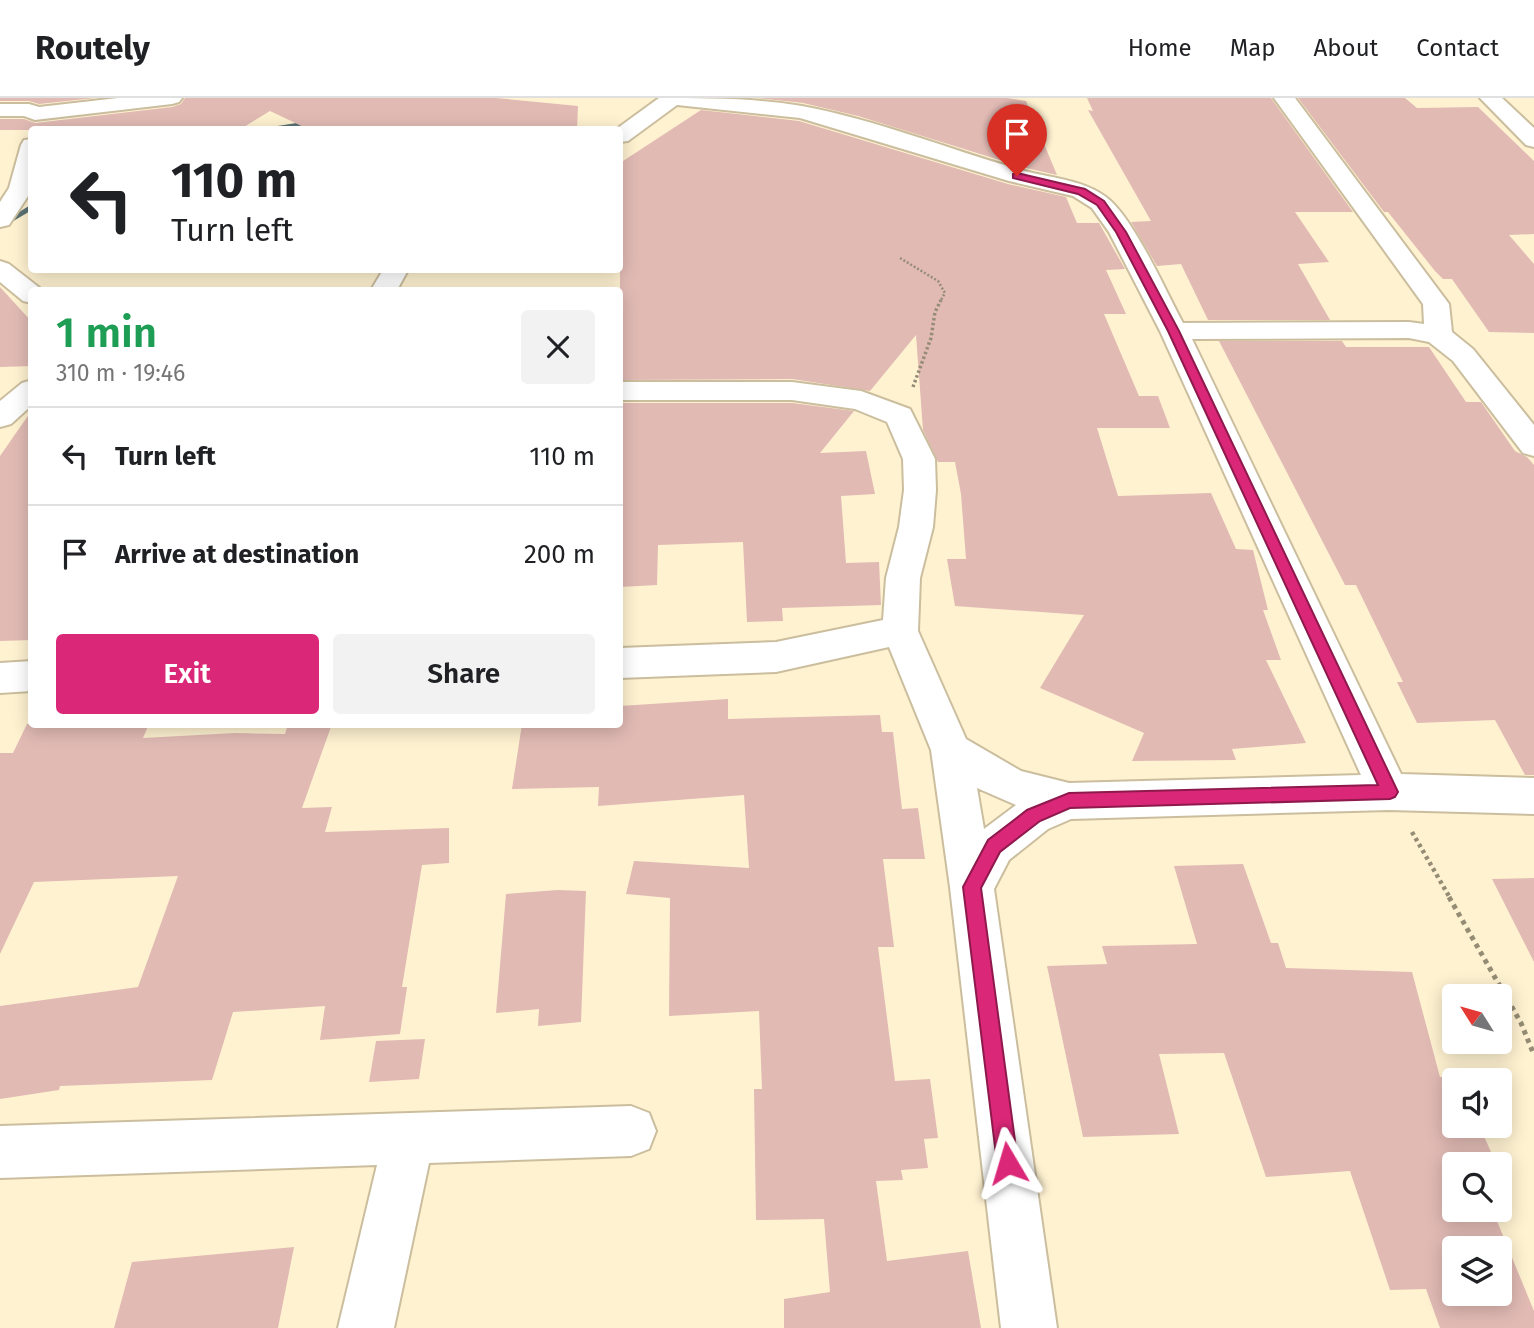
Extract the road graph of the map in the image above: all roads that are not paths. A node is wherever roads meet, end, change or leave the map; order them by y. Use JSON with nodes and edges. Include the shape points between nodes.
{"nodes":[{"id":1,"x":172,"y":98,"type":"edge"},
{"id":2,"x":673,"y":98,"type":"edge"},
{"id":3,"x":1284,"y":98,"type":"edge"},
{"id":4,"x":1490,"y":98,"type":"edge"},
{"id":5,"x":134,"y":99,"type":"edge"},
{"id":6,"x":0,"y":110,"type":"edge"},
{"id":7,"x":30,"y":113,"type":"edge"},
{"id":8,"x":623,"y":134,"type":"edge"},
{"id":9,"x":1534,"y":140,"type":"edge"},
{"id":10,"x":28,"y":161,"type":"edge"},
{"id":11,"x":0,"y":220,"type":"edge"},
{"id":12,"x":0,"y":270,"type":"edge"},
{"id":13,"x":28,"y":292,"type":"edge"},
{"id":14,"x":1174,"y":331,"type":"junction"},
{"id":15,"x":1438,"y":335,"type":"junction"},
{"id":16,"x":623,"y":391,"type":"edge"},
{"id":17,"x":28,"y":392,"type":"edge"},
{"id":18,"x":0,"y":416,"type":"edge"},
{"id":19,"x":1534,"y":446,"type":"edge"},
{"id":20,"x":900,"y":631,"type":"junction"},
{"id":21,"x":623,"y":663,"type":"edge"},
{"id":22,"x":28,"y":676,"type":"edge"},
{"id":23,"x":0,"y":678,"type":"edge"},
{"id":24,"x":951,"y":750,"type":"junction"},
{"id":25,"x":1390,"y":792,"type":"junction"},
{"id":26,"x":1534,"y":796,"type":"edge"},
{"id":27,"x":1069,"y":801,"type":"junction"},
{"id":28,"x":972,"y":887,"type":"junction"},
{"id":29,"x":631,"y":1131,"type":"dead end"},
{"id":30,"x":409,"y":1137,"type":"junction"},
{"id":31,"x":0,"y":1152,"type":"edge"},
{"id":32,"x":366,"y":1328,"type":"edge"},
{"id":33,"x":1029,"y":1328,"type":"edge"}],
"edges":[{"from":1,"to":5,"type":"street"},
{"from":2,"to":8,"type":"street"},
{"from":2,"to":14,"type":"street","via":[[801,112],[1081,191],[1100,203],[1121,232]]},
{"from":3,"to":15,"type":"street","via":[[1436,304]]},
{"from":4,"to":9,"type":"street"},
{"from":5,"to":7,"type":"street"},
{"from":6,"to":7,"type":"street"},
{"from":10,"to":11,"type":"street","via":[[21,188]]},
{"from":12,"to":13,"type":"street"},
{"from":14,"to":15,"type":"street","via":[[1409,330]]},
{"from":14,"to":25,"type":"street"},
{"from":15,"to":19,"type":"street","via":[[1464,355]]},
{"from":16,"to":20,"type":"street","via":[[792,391],[861,400],[899,416],[919,459],[920,490],[903,578]]},
{"from":17,"to":18,"type":"street"},
{"from":20,"to":21,"type":"street","via":[[776,657]]},
{"from":20,"to":24,"type":"street"},
{"from":22,"to":23,"type":"street"},
{"from":24,"to":27,"type":"street","via":[[986,775],[1038,797]]},
{"from":24,"to":28,"type":"street"},
{"from":25,"to":26,"type":"street"},
{"from":25,"to":27,"type":"street"},
{"from":27,"to":28,"type":"street","via":[[1034,816],[994,846]]},
{"from":28,"to":33,"type":"street"},
{"from":29,"to":30,"type":"street"},
{"from":30,"to":31,"type":"street"},
{"from":30,"to":32,"type":"street"}]}
